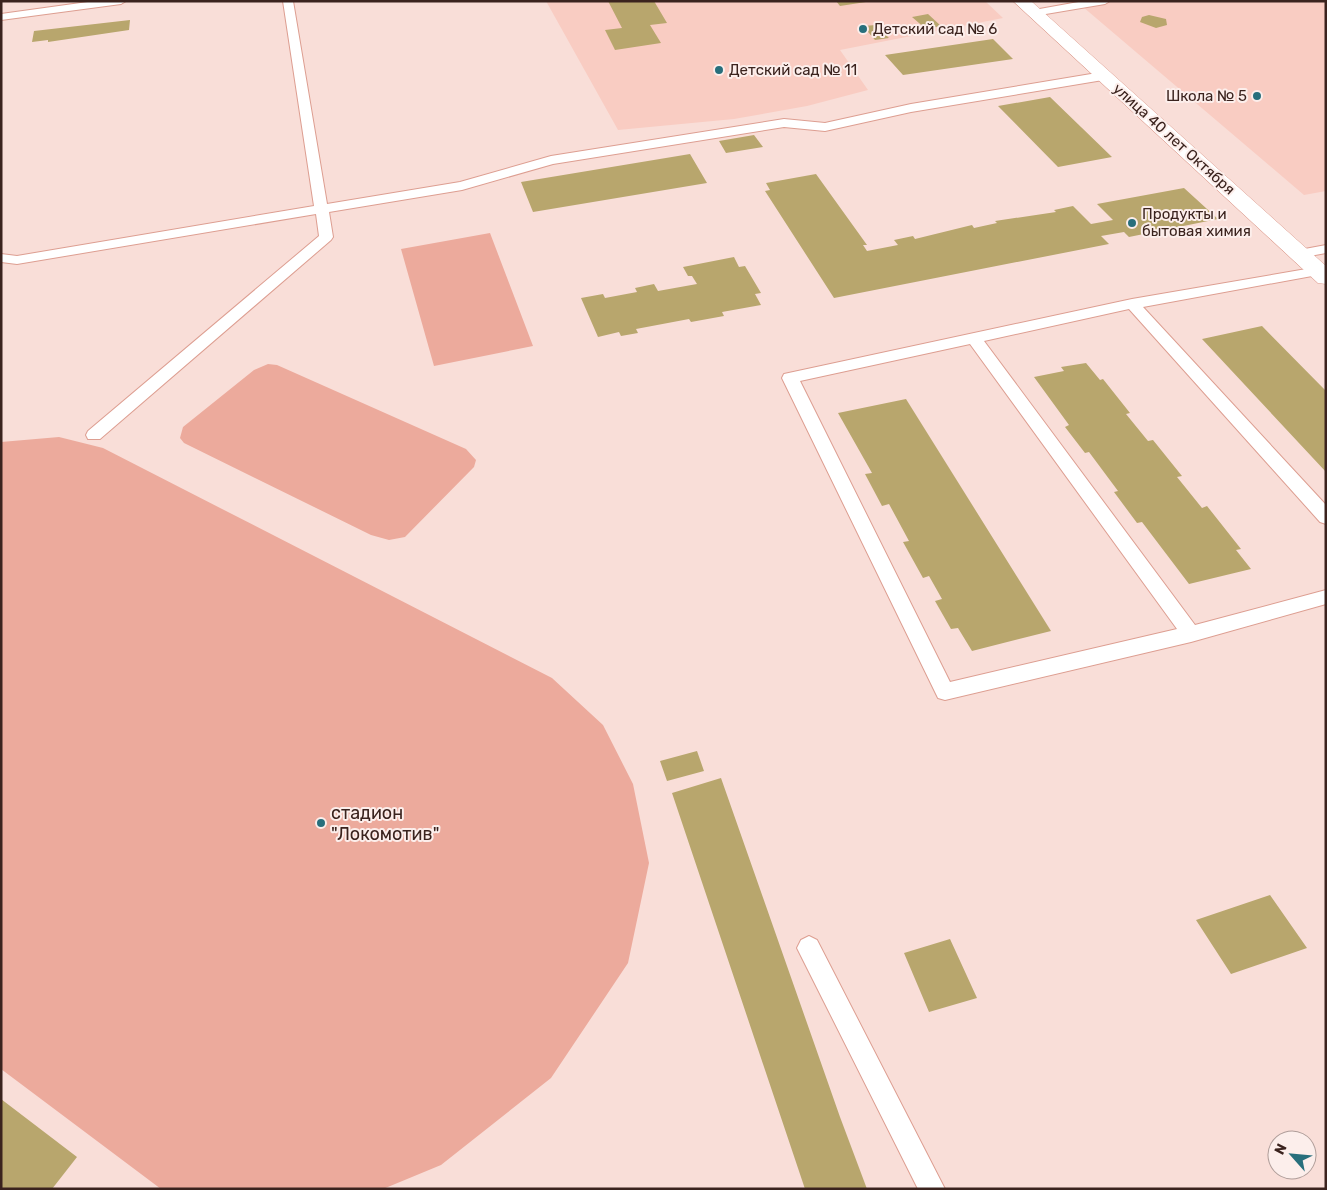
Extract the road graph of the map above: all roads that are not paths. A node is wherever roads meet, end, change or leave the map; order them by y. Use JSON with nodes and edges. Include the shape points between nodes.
{"nodes":[{"id":1,"x":121,"y":1,"type":"edge"},
{"id":2,"x":288,"y":1,"type":"edge"},
{"id":3,"x":1105,"y":1,"type":"edge"},
{"id":4,"x":1028,"y":7,"type":"edge"},
{"id":5,"x":1,"y":17,"type":"edge"},
{"id":6,"x":1104,"y":76,"type":"junction"},
{"id":7,"x":322,"y":208,"type":"junction"},
{"id":8,"x":1326,"y":248,"type":"edge"},
{"id":9,"x":1299,"y":254,"type":"junction"},
{"id":10,"x":1,"y":258,"type":"edge"},
{"id":11,"x":1322,"y":274,"type":"edge"},
{"id":12,"x":1132,"y":304,"type":"junction"},
{"id":13,"x":974,"y":338,"type":"junction"},
{"id":14,"x":94,"y":435,"type":"dead end"},
{"id":15,"x":1326,"y":517,"type":"edge"},
{"id":16,"x":1326,"y":597,"type":"edge"},
{"id":17,"x":1190,"y":634,"type":"junction"},
{"id":18,"x":809,"y":948,"type":"dead end"},
{"id":19,"x":932,"y":1189,"type":"edge"}],
"edges":[{"from":1,"to":5,"type":"lane"},
{"from":2,"to":7,"type":"lane"},
{"from":3,"to":4,"type":"lane"},
{"from":4,"to":6,"type":"street","name":"улица 40 лет Октября"},
{"from":6,"to":7,"type":"lane","via":[[911,108],[825,127],[784,123],[551,160],[462,186]]},
{"from":6,"to":9,"type":"street","name":"улица 40 лет Октября"},
{"from":7,"to":10,"type":"lane","via":[[16,260]]},
{"from":7,"to":14,"type":"lane","via":[[326,237]]},
{"from":8,"to":9,"type":"lane"},
{"from":9,"to":11,"type":"street","name":"улица 40 лет Октября"},
{"from":11,"to":12,"type":"lane"},
{"from":12,"to":13,"type":"lane"},
{"from":12,"to":15,"type":"lane"},
{"from":13,"to":17,"type":"lane"},
{"from":13,"to":17,"type":"lane","via":[[790,378],[945,692]]},
{"from":16,"to":17,"type":"lane"},
{"from":18,"to":19,"type":"lane"}]}
